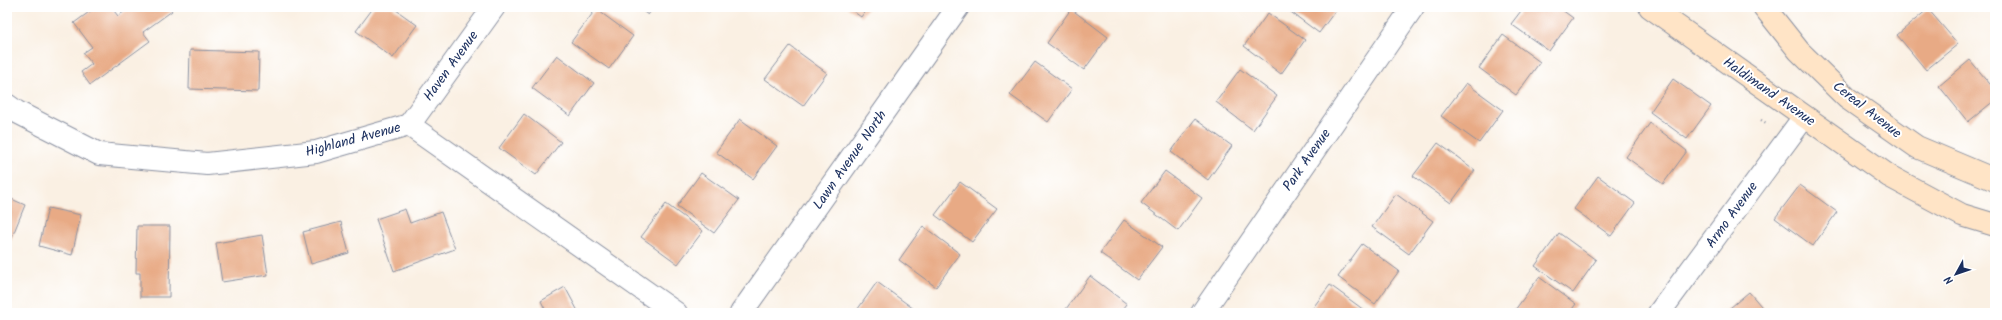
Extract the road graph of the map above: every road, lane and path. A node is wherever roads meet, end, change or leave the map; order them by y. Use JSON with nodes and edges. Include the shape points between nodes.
{"nodes":[{"id":1,"x":494,"y":7,"type":"edge"},
{"id":2,"x":958,"y":7,"type":"edge"},
{"id":3,"x":1413,"y":7,"type":"edge"},
{"id":4,"x":1650,"y":7,"type":"edge"},
{"id":5,"x":1764,"y":7,"type":"edge"},
{"id":6,"x":7,"y":105,"type":"edge"},
{"id":7,"x":1804,"y":116,"type":"junction"},
{"id":8,"x":409,"y":125,"type":"junction"},
{"id":9,"x":1995,"y":180,"type":"edge"},
{"id":10,"x":1995,"y":225,"type":"edge"},
{"id":11,"x":676,"y":313,"type":"edge"},
{"id":12,"x":741,"y":313,"type":"edge"},
{"id":13,"x":1202,"y":313,"type":"edge"},
{"id":14,"x":1659,"y":313,"type":"edge"}],
"edges":[{"from":1,"to":8,"type":"street","name":"Haven Avenue"},
{"from":2,"to":12,"type":"street","name":"Lawn Avenue North"},
{"from":3,"to":13,"type":"street","name":"Park Avenue"},
{"from":4,"to":7,"type":"street","name":"Haldimand Avenue"},
{"from":5,"to":9,"type":"street","name":"Cereal Avenue","via":[[1799,51],[1847,98],[1917,147]]},
{"from":6,"to":8,"type":"street","name":"Highland Avenue","via":[[99,154],[207,164],[316,152]]},
{"from":7,"to":10,"type":"street","name":"Haldimand Avenue","via":[[1889,176],[1962,215]]},
{"from":7,"to":14,"type":"street","name":"Armo Avenue"},
{"from":8,"to":11,"type":"street","name":"Highland Avenue"}]}
